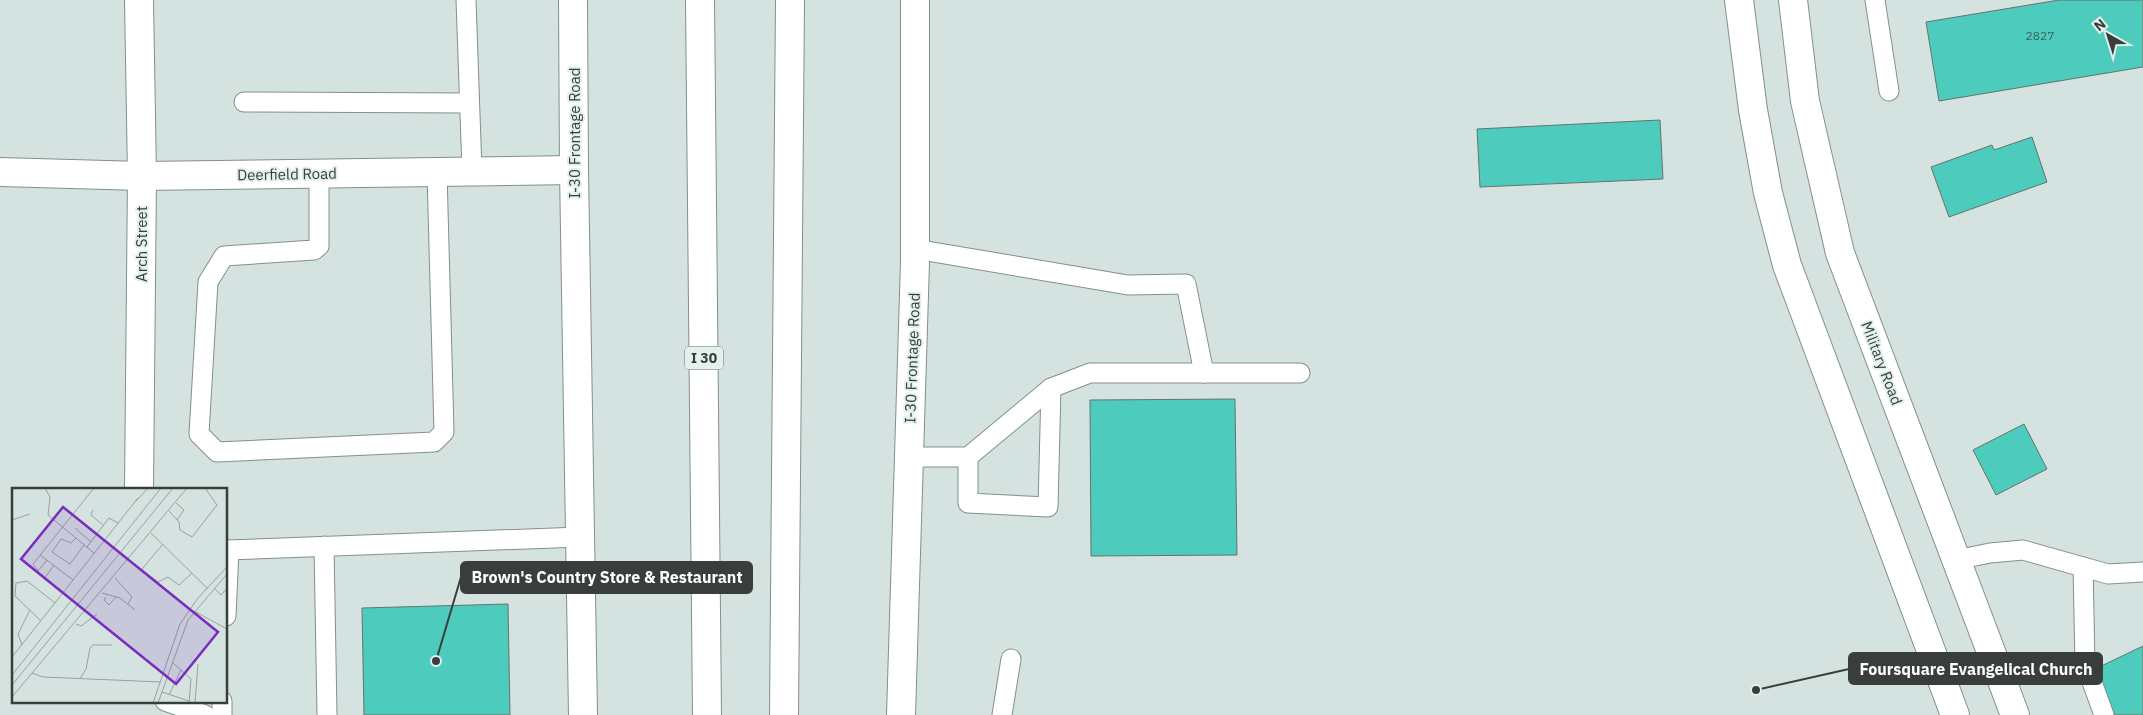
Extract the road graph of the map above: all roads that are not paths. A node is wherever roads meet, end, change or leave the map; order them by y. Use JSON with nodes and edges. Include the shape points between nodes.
{"nodes":[{"id":1,"x":139,"y":0,"type":"edge"},
{"id":2,"x":466,"y":0,"type":"edge"},
{"id":3,"x":573,"y":0,"type":"edge"},
{"id":4,"x":700,"y":0,"type":"edge"},
{"id":5,"x":790,"y":0,"type":"edge"},
{"id":6,"x":915,"y":0,"type":"edge"},
{"id":7,"x":1739,"y":0,"type":"edge"},
{"id":8,"x":1793,"y":0,"type":"edge"},
{"id":9,"x":1875,"y":0,"type":"edge"},
{"id":10,"x":1889,"y":91,"type":"dead end"},
{"id":11,"x":244,"y":102,"type":"dead end"},
{"id":12,"x":469,"y":103,"type":"junction"},
{"id":13,"x":574,"y":170,"type":"junction"},
{"id":14,"x":472,"y":171,"type":"junction"},
{"id":15,"x":0,"y":172,"type":"edge"},
{"id":16,"x":437,"y":172,"type":"junction"},
{"id":17,"x":319,"y":174,"type":"junction"},
{"id":18,"x":142,"y":176,"type":"junction"},
{"id":19,"x":915,"y":249,"type":"junction"},
{"id":20,"x":1204,"y":373,"type":"junction"},
{"id":21,"x":1300,"y":373,"type":"dead end"},
{"id":22,"x":1051,"y":388,"type":"junction"},
{"id":23,"x":909,"y":457,"type":"junction"},
{"id":24,"x":968,"y":457,"type":"junction"},
{"id":25,"x":139,"y":488,"type":"edge"},
{"id":26,"x":580,"y":537,"type":"junction"},
{"id":27,"x":324,"y":546,"type":"junction"},
{"id":28,"x":228,"y":550,"type":"edge"},
{"id":29,"x":1956,"y":560,"type":"junction"},
{"id":30,"x":2083,"y":567,"type":"junction"},
{"id":31,"x":2143,"y":572,"type":"edge"},
{"id":32,"x":1010,"y":659,"type":"dead end"},
{"id":33,"x":168,"y":702,"type":"edge"},
{"id":34,"x":222,"y":702,"type":"edge"},
{"id":35,"x":205,"y":715,"type":"edge"},
{"id":36,"x":222,"y":715,"type":"edge"},
{"id":37,"x":328,"y":715,"type":"edge"},
{"id":38,"x":583,"y":715,"type":"edge"},
{"id":39,"x":708,"y":715,"type":"edge"},
{"id":40,"x":784,"y":715,"type":"edge"},
{"id":41,"x":901,"y":715,"type":"edge"},
{"id":42,"x":1002,"y":715,"type":"edge"},
{"id":43,"x":1955,"y":715,"type":"edge"},
{"id":44,"x":2015,"y":715,"type":"edge"},
{"id":45,"x":2104,"y":715,"type":"edge"}],
"edges":[{"from":1,"to":18,"type":"main road","name":"Arch Street"},
{"from":2,"to":12,"type":"lane"},
{"from":3,"to":13,"type":"main road","name":"I-30 Frontage Road"},
{"from":4,"to":39,"type":"main road","number":"I 30"},
{"from":5,"to":40,"type":"main road"},
{"from":6,"to":19,"type":"main road","name":"I-30 Frontage Road"},
{"from":7,"to":43,"type":"main road","via":[[1766,184],[1787,265]]},
{"from":8,"to":29,"type":"main road","name":"Military Road","via":[[1805,102],[1840,253]]},
{"from":9,"to":10,"type":"lane"},
{"from":11,"to":12,"type":"lane"},
{"from":12,"to":14,"type":"lane"},
{"from":13,"to":14,"type":"main road","name":"Deerfield Road"},
{"from":13,"to":26,"type":"main road","name":"I-30 Frontage Road"},
{"from":14,"to":16,"type":"main road","name":"Deerfield Road"},
{"from":15,"to":18,"type":"main road","name":"Deerfield Road"},
{"from":16,"to":17,"type":"main road","name":"Deerfield Road"},
{"from":16,"to":17,"type":"lane","via":[[444,432],[434,442],[217,452],[199,434],[208,282],[224,256],[314,250],[319,246]]},
{"from":17,"to":18,"type":"main road","name":"Deerfield Road"},
{"from":18,"to":25,"type":"main road","name":"Arch Street"},
{"from":19,"to":20,"type":"lane","via":[[1128,285],[1186,284]]},
{"from":19,"to":23,"type":"main road","name":"I-30 Frontage Road"},
{"from":20,"to":21,"type":"lane"},
{"from":20,"to":22,"type":"lane","via":[[1090,373]]},
{"from":22,"to":24,"type":"lane"},
{"from":22,"to":24,"type":"lane","via":[[1048,507],[968,502]]},
{"from":23,"to":24,"type":"lane"},
{"from":23,"to":41,"type":"main road","name":"I-30 Frontage Road"},
{"from":26,"to":27,"type":"lane"},
{"from":26,"to":38,"type":"main road","name":"I-30 Frontage Road"},
{"from":27,"to":28,"type":"lane"},
{"from":27,"to":37,"type":"lane"},
{"from":29,"to":30,"type":"lane","via":[[2023,550]]},
{"from":29,"to":44,"type":"main road","name":"Military Road"},
{"from":30,"to":31,"type":"lane","via":[[2108,574]]},
{"from":30,"to":45,"type":"lane","via":[[2085,663]]},
{"from":32,"to":42,"type":"lane"},
{"from":33,"to":35,"type":"lane"},
{"from":34,"to":36,"type":"lane"}]}
